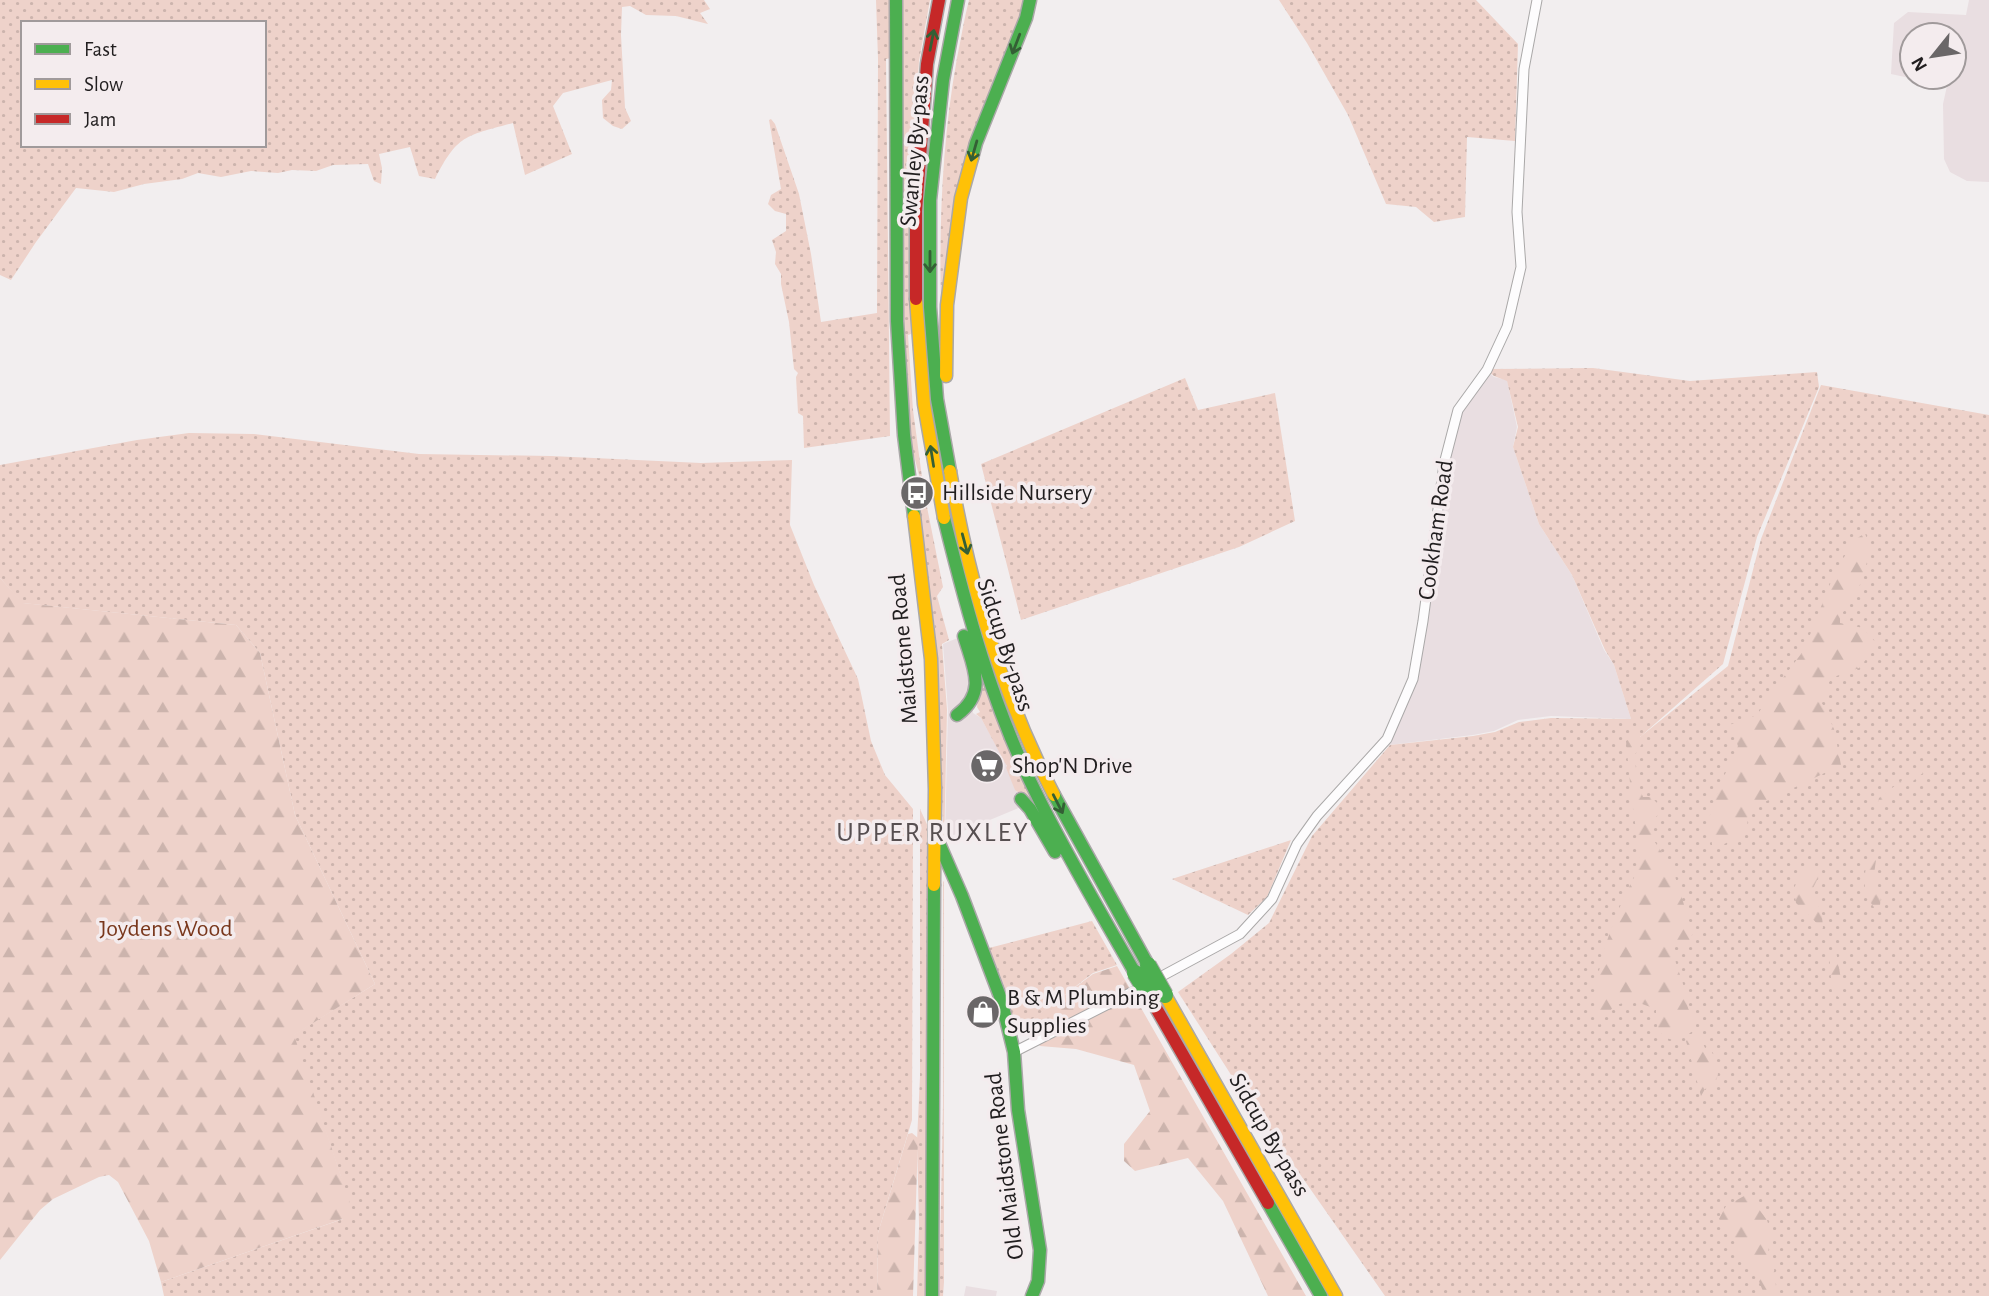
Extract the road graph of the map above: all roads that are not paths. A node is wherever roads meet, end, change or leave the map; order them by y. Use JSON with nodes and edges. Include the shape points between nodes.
{"nodes":[{"id":1,"x":897,"y":0,"type":"edge"},
{"id":2,"x":939,"y":0,"type":"edge"},
{"id":3,"x":958,"y":0,"type":"edge"},
{"id":4,"x":1030,"y":0,"type":"edge"},
{"id":5,"x":1537,"y":0,"type":"edge"},
{"id":6,"x":923,"y":306,"type":"junction"},
{"id":7,"x":953,"y":491,"type":"junction"},
{"id":8,"x":943,"y":516,"type":"junction"},
{"id":9,"x":957,"y":715,"type":"dead end"},
{"id":10,"x":1021,"y":799,"type":"dead end"},
{"id":11,"x":935,"y":835,"type":"junction"},
{"id":12,"x":1120,"y":947,"type":"junction"},
{"id":13,"x":1141,"y":969,"type":"junction"},
{"id":14,"x":1164,"y":975,"type":"dead end"},
{"id":15,"x":1132,"y":992,"type":"dead end"},
{"id":16,"x":1159,"y":998,"type":"junction"},
{"id":17,"x":1014,"y":1052,"type":"junction"},
{"id":18,"x":932,"y":1296,"type":"edge"},
{"id":19,"x":1032,"y":1296,"type":"edge"},
{"id":20,"x":1321,"y":1296,"type":"edge"},
{"id":21,"x":1336,"y":1296,"type":"edge"}],
"edges":[{"from":1,"to":11,"type":"main road","name":"Maidstone Road","via":[[897,321],[904,435],[931,659]]},
{"from":6,"to":2,"type":"main road","name":"Swanley By-pass","one_way":true,"via":[[916,211],[926,77]]},
{"from":3,"to":6,"type":"main road","name":"Swanley By-pass","one_way":true,"via":[[943,80]]},
{"from":4,"to":7,"type":"main road","one_way":true,"via":[[976,143],[956,227],[944,366]]},
{"from":5,"to":14,"type":"street","name":"Cookham Road","via":[[1524,69],[1517,212],[1521,267],[1507,327],[1487,370],[1458,410],[1447,451],[1413,679],[1387,739],[1317,816],[1297,844],[1272,899],[1240,934]]},
{"from":6,"to":7,"type":"main road","name":"Sidcup By-pass"},
{"from":8,"to":6,"type":"main road","name":"Sidcup By-pass","one_way":true,"via":[[924,404]]},
{"from":7,"to":13,"type":"main road","name":"Sidcup By-pass","one_way":true,"via":[[1010,700]]},
{"from":8,"to":9,"type":"main road","via":[[950,578],[976,682],[971,704]]},
{"from":8,"to":12,"type":"main road","name":"Sidcup By-pass","via":[[986,673],[1011,736],[1034,790]]},
{"from":10,"to":12,"type":"main road","via":[[1082,897]]},
{"from":11,"to":17,"type":"main road","name":"Old Maidstone Road","via":[[1001,999]]},
{"from":11,"to":18,"type":"main road","name":"Maidstone Road"},
{"from":12,"to":13,"type":"main road","name":"Sidcup By-pass"},
{"from":13,"to":16,"type":"main road","bridge":true},
{"from":15,"to":17,"type":"street"},
{"from":16,"to":20,"type":"main road","name":"Sidcup By-pass"},
{"from":16,"to":21,"type":"main road","name":"Sidcup By-pass"},
{"from":17,"to":19,"type":"main road","name":"Old Maidstone Road","via":[[1018,1110],[1040,1250]]}]}
